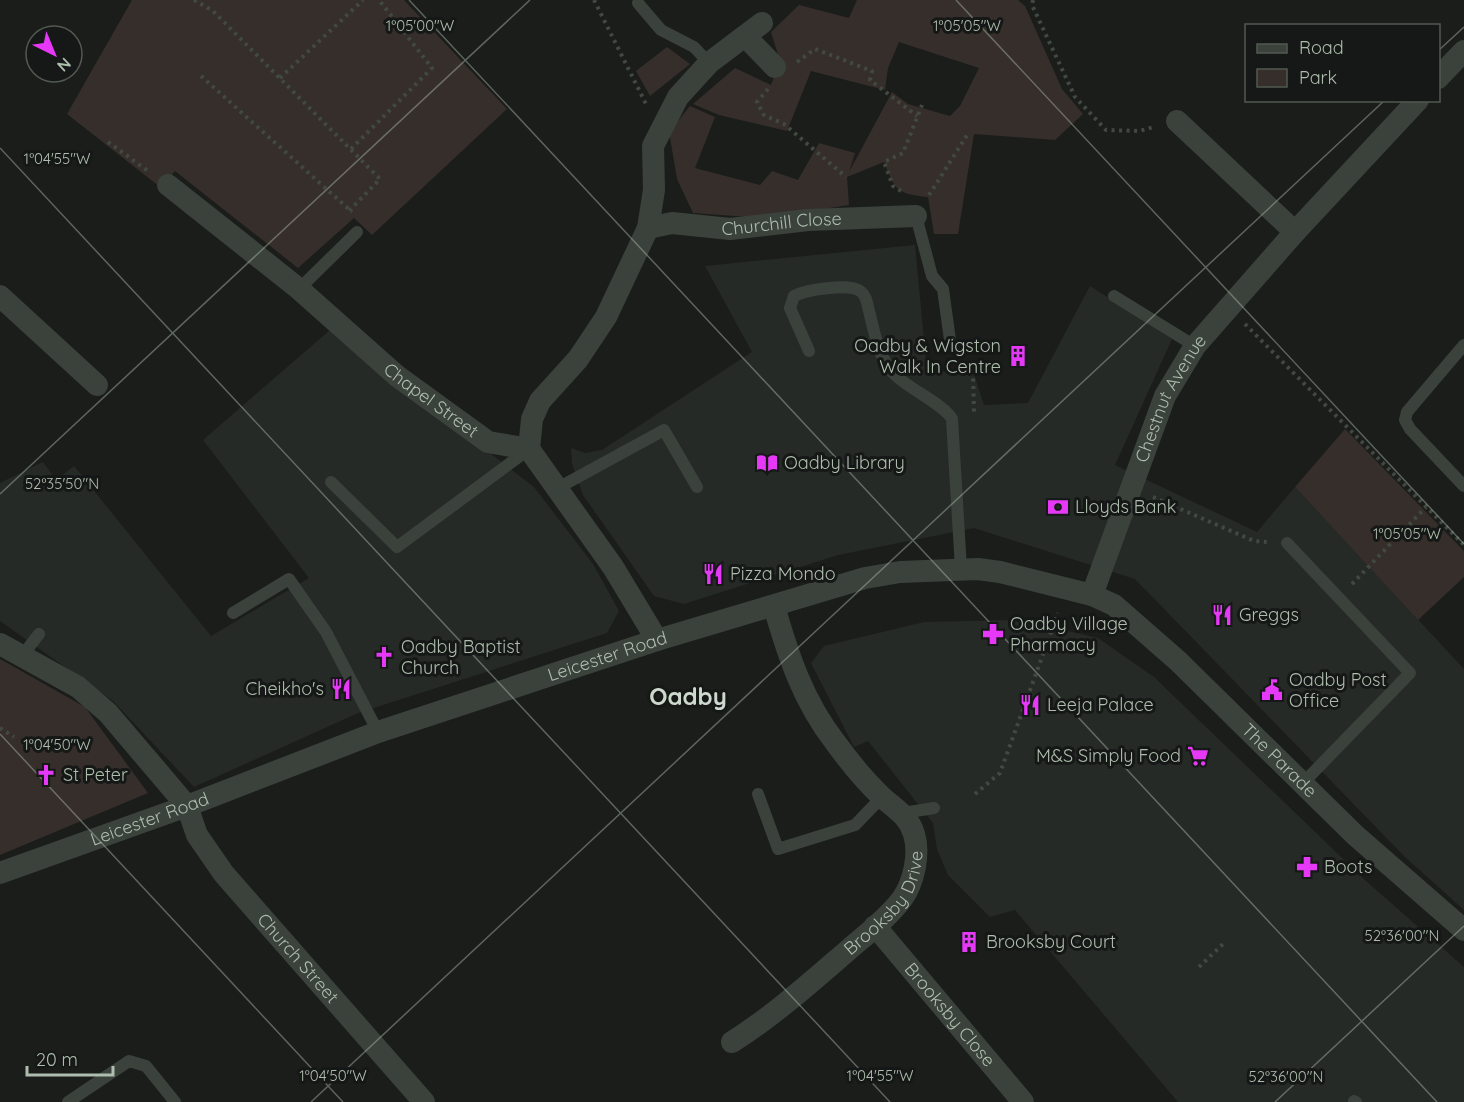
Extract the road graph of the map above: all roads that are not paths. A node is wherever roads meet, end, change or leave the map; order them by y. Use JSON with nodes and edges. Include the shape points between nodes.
{"nodes":[{"id":1,"x":638,"y":3,"type":"dead end"},
{"id":2,"x":1464,"y":51,"type":"edge"},
{"id":3,"x":709,"y":63,"type":"junction"},
{"id":4,"x":778,"y":73,"type":"road end"},
{"id":5,"x":1440,"y":76,"type":"edge"},
{"id":6,"x":1416,"y":102,"type":"edge"},
{"id":7,"x":1177,"y":121,"type":"road end"},
{"id":8,"x":168,"y":185,"type":"road end"},
{"id":9,"x":916,"y":216,"type":"joint"},
{"id":10,"x":648,"y":228,"type":"junction"},
{"id":11,"x":357,"y":232,"type":"dead end"},
{"id":12,"x":1295,"y":232,"type":"junction"},
{"id":13,"x":299,"y":288,"type":"junction"},
{"id":14,"x":0,"y":296,"type":"edge"},
{"id":15,"x":1114,"y":296,"type":"dead end"},
{"id":16,"x":950,"y":340,"type":"dead end"},
{"id":17,"x":1464,"y":345,"type":"edge"},
{"id":18,"x":1195,"y":346,"type":"junction"},
{"id":19,"x":809,"y":351,"type":"dead end"},
{"id":20,"x":97,"y":385,"type":"dead end"},
{"id":21,"x":529,"y":449,"type":"junction"},
{"id":22,"x":332,"y":482,"type":"dead end"},
{"id":23,"x":1464,"y":486,"type":"edge"},
{"id":24,"x":697,"y":487,"type":"dead end"},
{"id":25,"x":556,"y":489,"type":"junction"},
{"id":26,"x":1287,"y":543,"type":"road end"},
{"id":27,"x":960,"y":569,"type":"junction"},
{"id":28,"x":1092,"y":595,"type":"junction"},
{"id":29,"x":774,"y":606,"type":"junction"},
{"id":30,"x":233,"y":613,"type":"dead end"},
{"id":31,"x":39,"y":634,"type":"dead end"},
{"id":32,"x":657,"y":640,"type":"junction"},
{"id":33,"x":0,"y":644,"type":"edge"},
{"id":34,"x":22,"y":656,"type":"junction"},
{"id":35,"x":378,"y":732,"type":"junction"},
{"id":36,"x":1302,"y":784,"type":"junction"},
{"id":37,"x":758,"y":794,"type":"dead end"},
{"id":38,"x":882,"y":797,"type":"junction"},
{"id":39,"x":188,"y":806,"type":"junction"},
{"id":40,"x":934,"y":808,"type":"dead end"},
{"id":41,"x":903,"y":813,"type":"junction"},
{"id":42,"x":0,"y":873,"type":"edge"},
{"id":43,"x":875,"y":926,"type":"junction"},
{"id":44,"x":1464,"y":930,"type":"edge"},
{"id":45,"x":732,"y":1042,"type":"dead end"},
{"id":46,"x":425,"y":1101,"type":"edge"},
{"id":47,"x":68,"y":1102,"type":"edge"},
{"id":48,"x":175,"y":1102,"type":"edge"},
{"id":49,"x":1023,"y":1102,"type":"edge"}],
"edges":[{"from":1,"to":3,"type":"lane","via":[[662,30],[694,46]]},
{"from":2,"to":5,"type":"street"},
{"from":3,"to":4,"type":"street","via":[[753,30]]},
{"from":3,"to":10,"type":"street","via":[[678,97],[653,146],[654,190]]},
{"from":6,"to":12,"type":"street","name":"Chestnut Avenue"},
{"from":7,"to":12,"type":"street"},
{"from":8,"to":13,"type":"street","name":"Chapel Street"},
{"from":9,"to":10,"type":"street","name":"Churchill Close","via":[[808,220],[730,229],[672,223]]},
{"from":9,"to":16,"type":"lane","via":[[932,276],[943,288]]},
{"from":10,"to":21,"type":"street","via":[[606,317],[578,359],[540,401],[532,419]]},
{"from":11,"to":13,"type":"lane"},
{"from":12,"to":18,"type":"street","name":"Chestnut Avenue"},
{"from":13,"to":21,"type":"street","name":"Chapel Street","via":[[397,376],[488,442]]},
{"from":14,"to":20,"type":"street"},
{"from":15,"to":18,"type":"lane"},
{"from":17,"to":23,"type":"lane","via":[[1407,412],[1405,420]]},
{"from":18,"to":28,"type":"street","name":"Chestnut Avenue","via":[[1165,396]]},
{"from":19,"to":27,"type":"lane","via":[[790,308],[794,296],[804,290],[861,291],[883,360],[895,375],[947,411],[952,420]]},
{"from":21,"to":22,"type":"lane","via":[[397,547]]},
{"from":21,"to":25,"type":"street"},
{"from":24,"to":25,"type":"lane","via":[[664,430]]},
{"from":25,"to":32,"type":"street","via":[[613,567]]},
{"from":26,"to":36,"type":"lane","via":[[1410,673]]},
{"from":27,"to":28,"type":"street","name":"Leicester Road","via":[[1000,572]]},
{"from":27,"to":29,"type":"street","name":"Leicester Road","via":[[865,578]]},
{"from":28,"to":36,"type":"street","name":"The Parade","via":[[1132,619]]},
{"from":29,"to":32,"type":"street","name":"Leicester Road"},
{"from":29,"to":38,"type":"street","name":"Brooksby Drive","via":[[787,652],[809,705]]},
{"from":30,"to":35,"type":"lane","via":[[289,579],[326,632]]},
{"from":31,"to":34,"type":"lane"},
{"from":32,"to":35,"type":"street","name":"Leicester Road"},
{"from":33,"to":34,"type":"street"},
{"from":34,"to":39,"type":"street","via":[[78,687],[108,713]]},
{"from":35,"to":39,"type":"street","name":"Leicester Road"},
{"from":36,"to":44,"type":"street","name":"The Parade"},
{"from":37,"to":38,"type":"lane","via":[[778,849],[855,825]]},
{"from":38,"to":41,"type":"street","name":"Brooksby Drive"},
{"from":39,"to":42,"type":"street","name":"Leicester Road"},
{"from":39,"to":46,"type":"street","name":"Church Street","via":[[197,836],[224,874]]},
{"from":40,"to":41,"type":"lane"},
{"from":41,"to":43,"type":"street","name":"Brooksby Drive","via":[[914,833],[916,856],[912,877],[902,898]]},
{"from":43,"to":45,"type":"street","name":"Brooksby Drive","via":[[768,1020]]},
{"from":43,"to":49,"type":"street","name":"Brooksby Close"},
{"from":47,"to":48,"type":"lane","via":[[129,1061],[146,1066]]}]}
